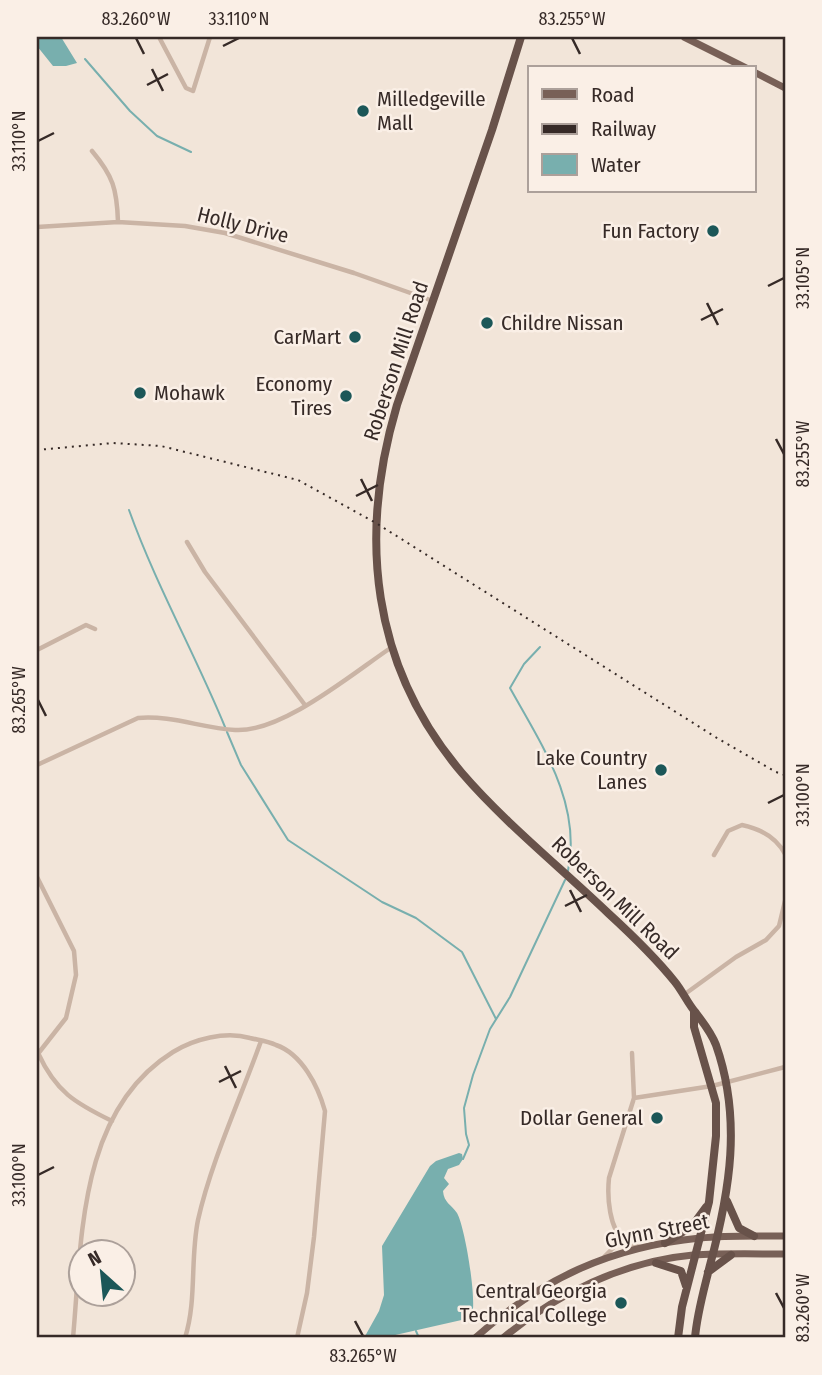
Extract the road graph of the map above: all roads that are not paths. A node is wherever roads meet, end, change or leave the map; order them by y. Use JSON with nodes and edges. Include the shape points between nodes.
{"nodes":[{"id":1,"x":159,"y":37,"type":"edge"},
{"id":2,"x":210,"y":37,"type":"edge"},
{"id":3,"x":521,"y":37,"type":"edge"},
{"id":4,"x":684,"y":37,"type":"edge"},
{"id":5,"x":742,"y":66,"type":"edge"},
{"id":6,"x":756,"y":73,"type":"edge"},
{"id":7,"x":785,"y":88,"type":"edge"},
{"id":8,"x":92,"y":151,"type":"dead end"},
{"id":9,"x":118,"y":222,"type":"junction"},
{"id":10,"x":37,"y":227,"type":"edge"},
{"id":11,"x":433,"y":302,"type":"junction"},
{"id":12,"x":187,"y":542,"type":"dead end"},
{"id":13,"x":95,"y":629,"type":"dead end"},
{"id":14,"x":392,"y":647,"type":"junction"},
{"id":15,"x":37,"y":650,"type":"edge"},
{"id":16,"x":305,"y":705,"type":"junction"},
{"id":17,"x":37,"y":765,"type":"edge"},
{"id":18,"x":785,"y":854,"type":"edge"},
{"id":19,"x":715,"y":855,"type":"dead end"},
{"id":20,"x":37,"y":877,"type":"edge"},
{"id":21,"x":785,"y":901,"type":"edge"},
{"id":22,"x":684,"y":995,"type":"junction"},
{"id":23,"x":694,"y":1012,"type":"junction"},
{"id":24,"x":261,"y":1041,"type":"junction"},
{"id":25,"x":632,"y":1053,"type":"dead end"},
{"id":26,"x":38,"y":1054,"type":"edge"},
{"id":27,"x":785,"y":1067,"type":"edge"},
{"id":28,"x":726,"y":1082,"type":"junction"},
{"id":29,"x":712,"y":1086,"type":"junction"},
{"id":30,"x":634,"y":1098,"type":"junction"},
{"id":31,"x":113,"y":1121,"type":"junction"},
{"id":32,"x":726,"y":1198,"type":"junction"},
{"id":33,"x":709,"y":1202,"type":"junction"},
{"id":34,"x":617,"y":1231,"type":"junction"},
{"id":35,"x":754,"y":1236,"type":"junction"},
{"id":36,"x":785,"y":1236,"type":"edge"},
{"id":37,"x":717,"y":1237,"type":"junction"},
{"id":38,"x":700,"y":1238,"type":"junction"},
{"id":39,"x":665,"y":1243,"type":"junction"},
{"id":40,"x":642,"y":1248,"type":"junction"},
{"id":41,"x":785,"y":1254,"type":"edge"},
{"id":42,"x":696,"y":1255,"type":"junction"},
{"id":43,"x":713,"y":1255,"type":"junction"},
{"id":44,"x":731,"y":1255,"type":"junction"},
{"id":45,"x":602,"y":1259,"type":"junction"},
{"id":46,"x":656,"y":1262,"type":"junction"},
{"id":47,"x":708,"y":1272,"type":"junction"},
{"id":48,"x":687,"y":1290,"type":"junction"},
{"id":49,"x":73,"y":1338,"type":"edge"},
{"id":50,"x":185,"y":1338,"type":"edge"},
{"id":51,"x":297,"y":1338,"type":"edge"},
{"id":52,"x":475,"y":1338,"type":"edge"},
{"id":53,"x":503,"y":1338,"type":"edge"},
{"id":54,"x":678,"y":1338,"type":"edge"},
{"id":55,"x":695,"y":1338,"type":"edge"}],
"edges":[{"from":1,"to":2,"type":"street","via":[[186,88],[192,91]]},
{"from":3,"to":11,"type":"highway","name":"Roberson Mill Road"},
{"from":4,"to":5,"type":"main road"},
{"from":6,"to":7,"type":"main road"},
{"from":8,"to":9,"type":"street","via":[[111,175]]},
{"from":9,"to":10,"type":"street","name":"Holly Drive"},
{"from":9,"to":11,"type":"street","name":"Holly Drive","via":[[225,233]]},
{"from":11,"to":14,"type":"highway","name":"Roberson Mill Road","via":[[389,430],[378,490],[375,538],[380,608]]},
{"from":12,"to":16,"type":"street"},
{"from":13,"to":15,"type":"street","via":[[86,625]]},
{"from":14,"to":16,"type":"street"},
{"from":14,"to":22,"type":"highway","name":"Roberson Mill Road","via":[[417,707],[458,769],[653,956]]},
{"from":16,"to":17,"type":"street","via":[[267,726],[238,730],[153,716],[138,718]]},
{"from":18,"to":19,"type":"street","via":[[764,832],[742,825],[728,831]]},
{"from":20,"to":26,"type":"street","via":[[74,951],[76,975],[66,1018]]},
{"from":21,"to":22,"type":"street","via":[[779,926],[766,940]]},
{"from":22,"to":23,"type":"highway","name":"Roberson Mill Road"},
{"from":23,"to":28,"type":"highway","name":"Roberson Mill Road","via":[[708,1027]]},
{"from":23,"to":29,"type":"highway","name":"Roberson Mill Road","via":[[694,1027]]},
{"from":24,"to":31,"type":"street","via":[[239,1035],[184,1046],[138,1080]]},
{"from":24,"to":50,"type":"street","via":[[198,1222]]},
{"from":24,"to":51,"type":"street","via":[[278,1045],[300,1063],[320,1092],[326,1111],[307,1293]]},
{"from":25,"to":30,"type":"street"},
{"from":26,"to":31,"type":"street","via":[[61,1091]]},
{"from":27,"to":28,"type":"street"},
{"from":28,"to":29,"type":"street"},
{"from":28,"to":32,"type":"highway","name":"Roberson Mill Road","via":[[732,1132]]},
{"from":29,"to":30,"type":"street"},
{"from":29,"to":33,"type":"highway","name":"Roberson Mill Road","via":[[716,1136]]},
{"from":30,"to":34,"type":"street","via":[[609,1178],[609,1203]]},
{"from":31,"to":49,"type":"street","via":[[92,1174],[83,1220]]},
{"from":32,"to":35,"type":"highway","via":[[735,1223]]},
{"from":32,"to":37,"type":"highway","name":"Roberson Mill Road"},
{"from":33,"to":38,"type":"highway","name":"Roberson Mill Road"},
{"from":33,"to":39,"type":"highway","via":[[692,1226]]},
{"from":34,"to":40,"type":"street","via":[[627,1243]]},
{"from":34,"to":45,"type":"street","via":[[616,1245]]},
{"from":35,"to":36,"type":"main road","name":"Glynn Street"},
{"from":35,"to":37,"type":"main road","name":"Glynn Street"},
{"from":37,"to":38,"type":"main road","name":"Glynn Street"},
{"from":37,"to":43,"type":"highway","name":"Roberson Mill Road"},
{"from":38,"to":39,"type":"main road","name":"Glynn Street"},
{"from":38,"to":42,"type":"highway","name":"Roberson Mill Road"},
{"from":39,"to":40,"type":"main road","name":"Glynn Street"},
{"from":40,"to":45,"type":"main road","name":"Glynn Street"},
{"from":41,"to":44,"type":"main road","name":"Glynn Street"},
{"from":42,"to":43,"type":"main road","name":"Glynn Street"},
{"from":42,"to":46,"type":"main road","name":"Glynn Street"},
{"from":42,"to":48,"type":"highway","name":"Roberson Mill Road"},
{"from":43,"to":44,"type":"main road","name":"Glynn Street"},
{"from":43,"to":47,"type":"highway","name":"Roberson Mill Road"},
{"from":44,"to":47,"type":"highway"},
{"from":45,"to":52,"type":"main road","name":"Glynn Street","via":[[536,1290]]},
{"from":46,"to":48,"type":"highway","via":[[681,1271]]},
{"from":46,"to":53,"type":"main road","name":"Glynn Street","via":[[566,1295]]},
{"from":47,"to":55,"type":"highway","name":"Roberson Mill Road"},
{"from":48,"to":54,"type":"highway","name":"Roberson Mill Road"}]}
